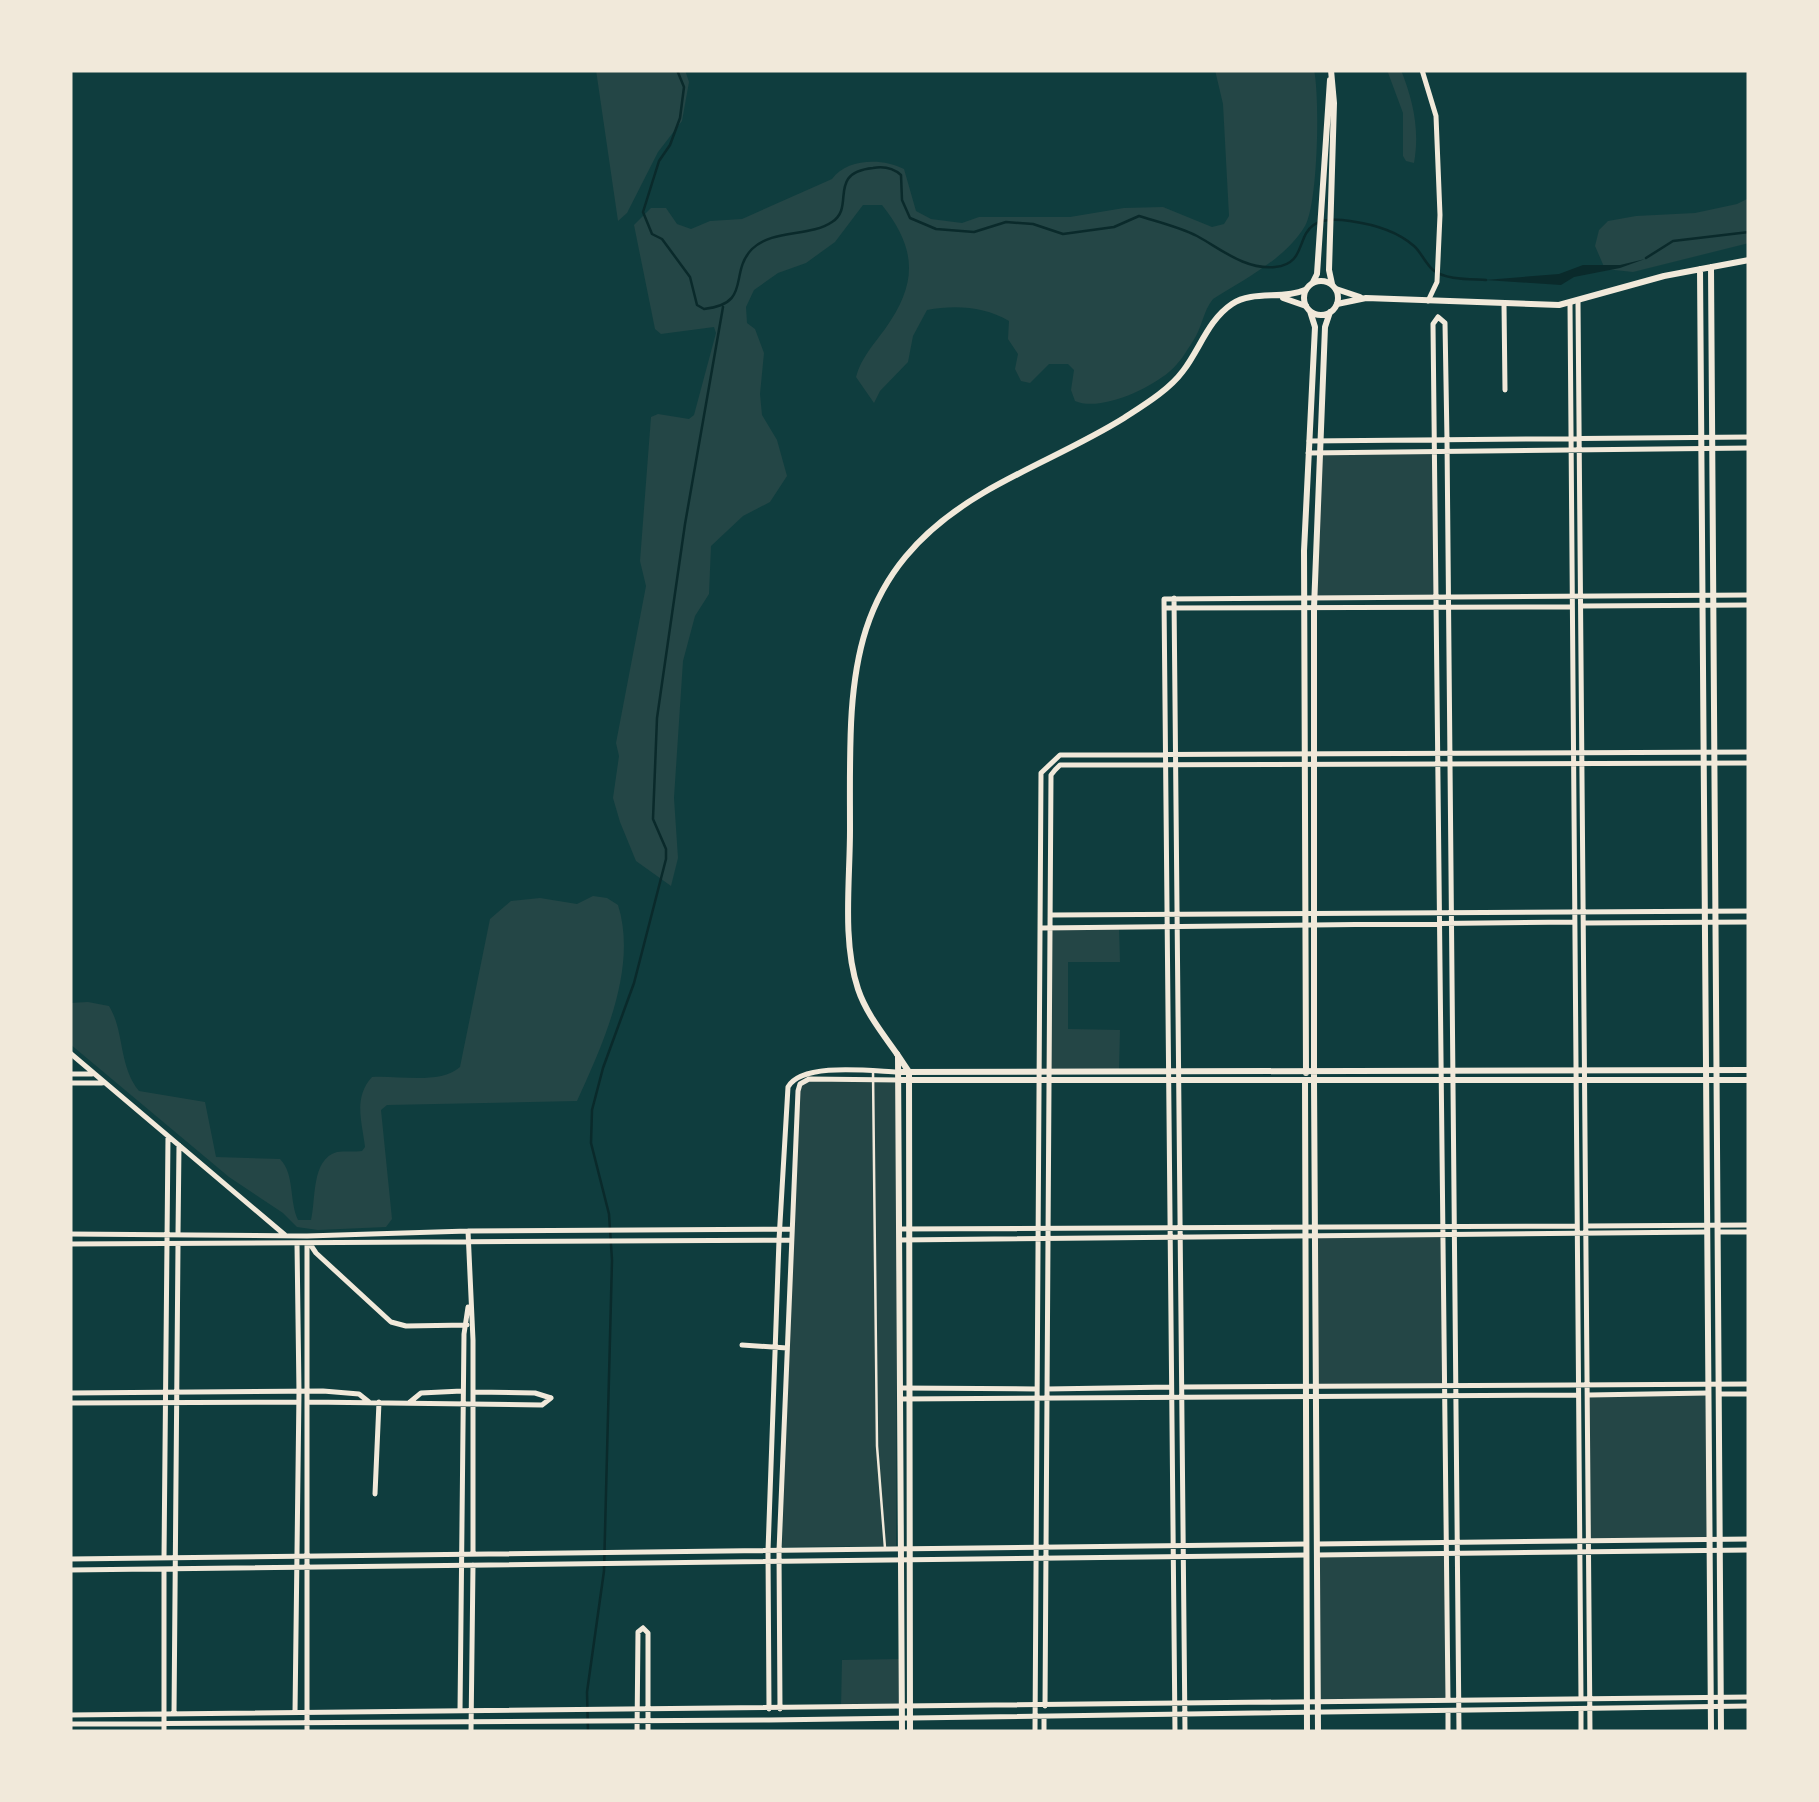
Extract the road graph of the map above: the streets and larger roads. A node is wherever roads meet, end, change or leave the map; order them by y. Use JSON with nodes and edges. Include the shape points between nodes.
{"nodes":[{"id":1,"x":1331,"y":70,"type":"edge"},
{"id":2,"x":1422,"y":70,"type":"edge"},
{"id":3,"x":1749,"y":260,"type":"edge"},
{"id":4,"x":1710,"y":267,"type":"junction"},
{"id":5,"x":1700,"y":268,"type":"junction"},
{"id":6,"x":1313,"y":282,"type":"junction"},
{"id":7,"x":1334,"y":286,"type":"junction"},
{"id":8,"x":1306,"y":290,"type":"junction"},
{"id":9,"x":1277,"y":296,"type":"junction"},
{"id":10,"x":1366,"y":298,"type":"junction"},
{"id":11,"x":1428,"y":301,"type":"junction"},
{"id":12,"x":1574,"y":303,"type":"junction"},
{"id":13,"x":1338,"y":304,"type":"junction"},
{"id":14,"x":1504,"y":304,"type":"junction"},
{"id":15,"x":1308,"y":308,"type":"junction"},
{"id":16,"x":1330,"y":312,"type":"junction"},
{"id":17,"x":1570,"y":355,"type":"junction"},
{"id":18,"x":1578,"y":356,"type":"junction"},
{"id":19,"x":1570,"y":375,"type":"junction"},
{"id":20,"x":1578,"y":376,"type":"junction"},
{"id":21,"x":1312,"y":383,"type":"junction"},
{"id":22,"x":1322,"y":384,"type":"junction"},
{"id":23,"x":1505,"y":390,"type":"dead end"},
{"id":24,"x":1311,"y":401,"type":"junction"},
{"id":25,"x":1322,"y":401,"type":"junction"},
{"id":26,"x":1705,"y":437,"type":"junction"},
{"id":27,"x":1749,"y":437,"type":"edge"},
{"id":28,"x":1578,"y":438,"type":"junction"},
{"id":29,"x":1570,"y":439,"type":"junction"},
{"id":30,"x":1320,"y":440,"type":"junction"},
{"id":31,"x":1435,"y":440,"type":"junction"},
{"id":32,"x":1447,"y":440,"type":"junction"},
{"id":33,"x":1309,"y":441,"type":"junction"},
{"id":34,"x":1570,"y":448,"type":"junction"},
{"id":35,"x":1705,"y":448,"type":"junction"},
{"id":36,"x":1749,"y":448,"type":"edge"},
{"id":37,"x":1578,"y":449,"type":"junction"},
{"id":38,"x":1435,"y":450,"type":"junction"},
{"id":39,"x":1447,"y":450,"type":"junction"},
{"id":40,"x":1320,"y":452,"type":"junction"},
{"id":41,"x":1308,"y":453,"type":"junction"},
{"id":42,"x":1570,"y":528,"type":"junction"},
{"id":43,"x":1580,"y":528,"type":"junction"},
{"id":44,"x":1702,"y":595,"type":"junction"},
{"id":45,"x":1712,"y":595,"type":"junction"},
{"id":46,"x":1749,"y":595,"type":"edge"},
{"id":47,"x":1571,"y":596,"type":"junction"},
{"id":48,"x":1580,"y":596,"type":"junction"},
{"id":49,"x":1645,"y":596,"type":"junction"},
{"id":50,"x":1174,"y":598,"type":"junction"},
{"id":51,"x":1304,"y":598,"type":"junction"},
{"id":52,"x":1315,"y":598,"type":"junction"},
{"id":53,"x":1436,"y":598,"type":"junction"},
{"id":54,"x":1448,"y":598,"type":"junction"},
{"id":55,"x":1702,"y":605,"type":"junction"},
{"id":56,"x":1749,"y":605,"type":"edge"},
{"id":57,"x":1580,"y":606,"type":"junction"},
{"id":58,"x":1644,"y":606,"type":"junction"},
{"id":59,"x":1712,"y":606,"type":"junction"},
{"id":60,"x":1571,"y":607,"type":"junction"},
{"id":61,"x":1164,"y":608,"type":"junction"},
{"id":62,"x":1174,"y":608,"type":"junction"},
{"id":63,"x":1304,"y":608,"type":"junction"},
{"id":64,"x":1314,"y":608,"type":"junction"},
{"id":65,"x":1436,"y":608,"type":"junction"},
{"id":66,"x":1448,"y":608,"type":"junction"},
{"id":67,"x":1572,"y":662,"type":"junction"},
{"id":68,"x":1581,"y":662,"type":"junction"},
{"id":69,"x":1304,"y":682,"type":"junction"},
{"id":70,"x":1314,"y":682,"type":"junction"},
{"id":71,"x":1438,"y":698,"type":"junction"},
{"id":72,"x":1448,"y":698,"type":"junction"},
{"id":73,"x":1572,"y":703,"type":"junction"},
{"id":74,"x":1582,"y":703,"type":"junction"},
{"id":75,"x":1314,"y":714,"type":"junction"},
{"id":76,"x":1304,"y":715,"type":"junction"},
{"id":77,"x":1749,"y":752,"type":"edge"},
{"id":78,"x":1709,"y":753,"type":"junction"},
{"id":79,"x":1394,"y":754,"type":"junction"},
{"id":80,"x":1438,"y":754,"type":"junction"},
{"id":81,"x":1449,"y":754,"type":"junction"},
{"id":82,"x":1517,"y":754,"type":"junction"},
{"id":83,"x":1572,"y":754,"type":"junction"},
{"id":84,"x":1582,"y":754,"type":"junction"},
{"id":85,"x":1638,"y":754,"type":"junction"},
{"id":86,"x":1304,"y":755,"type":"junction"},
{"id":87,"x":1314,"y":755,"type":"junction"},
{"id":88,"x":1356,"y":755,"type":"junction"},
{"id":89,"x":1088,"y":756,"type":"junction"},
{"id":90,"x":1121,"y":756,"type":"junction"},
{"id":91,"x":1166,"y":756,"type":"junction"},
{"id":92,"x":1177,"y":756,"type":"junction"},
{"id":93,"x":1220,"y":756,"type":"junction"},
{"id":94,"x":1572,"y":763,"type":"junction"},
{"id":95,"x":1582,"y":763,"type":"junction"},
{"id":96,"x":1637,"y":763,"type":"junction"},
{"id":97,"x":1709,"y":763,"type":"junction"},
{"id":98,"x":1749,"y":763,"type":"edge"},
{"id":99,"x":1438,"y":764,"type":"junction"},
{"id":100,"x":1449,"y":764,"type":"junction"},
{"id":101,"x":1517,"y":764,"type":"junction"},
{"id":102,"x":1357,"y":765,"type":"junction"},
{"id":103,"x":1394,"y":765,"type":"junction"},
{"id":104,"x":1088,"y":766,"type":"junction"},
{"id":105,"x":1122,"y":766,"type":"junction"},
{"id":106,"x":1166,"y":766,"type":"junction"},
{"id":107,"x":1178,"y":766,"type":"junction"},
{"id":108,"x":1221,"y":766,"type":"junction"},
{"id":109,"x":1303,"y":766,"type":"junction"},
{"id":110,"x":1314,"y":766,"type":"junction"},
{"id":111,"x":1052,"y":768,"type":"junction"},
{"id":112,"x":1314,"y":827,"type":"junction"},
{"id":113,"x":1304,"y":828,"type":"junction"},
{"id":114,"x":1573,"y":842,"type":"junction"},
{"id":115,"x":1583,"y":842,"type":"junction"},
{"id":116,"x":1304,"y":864,"type":"junction"},
{"id":117,"x":1314,"y":864,"type":"junction"},
{"id":118,"x":1574,"y":911,"type":"junction"},
{"id":119,"x":1584,"y":911,"type":"junction"},
{"id":120,"x":1706,"y":911,"type":"junction"},
{"id":121,"x":1715,"y":911,"type":"junction"},
{"id":122,"x":1749,"y":911,"type":"edge"},
{"id":123,"x":1440,"y":912,"type":"junction"},
{"id":124,"x":1503,"y":912,"type":"junction"},
{"id":125,"x":1361,"y":913,"type":"junction"},
{"id":126,"x":1396,"y":913,"type":"junction"},
{"id":127,"x":1451,"y":913,"type":"junction"},
{"id":128,"x":1167,"y":914,"type":"junction"},
{"id":129,"x":1178,"y":914,"type":"junction"},
{"id":130,"x":1305,"y":914,"type":"junction"},
{"id":131,"x":1314,"y":914,"type":"junction"},
{"id":132,"x":1042,"y":915,"type":"junction"},
{"id":133,"x":1051,"y":915,"type":"junction"},
{"id":134,"x":1440,"y":922,"type":"junction"},
{"id":135,"x":1504,"y":922,"type":"junction"},
{"id":136,"x":1574,"y":922,"type":"junction"},
{"id":137,"x":1706,"y":922,"type":"junction"},
{"id":138,"x":1716,"y":922,"type":"junction"},
{"id":139,"x":1749,"y":922,"type":"edge"},
{"id":140,"x":1396,"y":923,"type":"junction"},
{"id":141,"x":1451,"y":923,"type":"junction"},
{"id":142,"x":1584,"y":923,"type":"junction"},
{"id":143,"x":1305,"y":924,"type":"junction"},
{"id":144,"x":1315,"y":924,"type":"junction"},
{"id":145,"x":1361,"y":924,"type":"junction"},
{"id":146,"x":1166,"y":926,"type":"junction"},
{"id":147,"x":1178,"y":926,"type":"junction"},
{"id":148,"x":1042,"y":928,"type":"junction"},
{"id":149,"x":1051,"y":928,"type":"junction"},
{"id":150,"x":70,"y":1053,"type":"edge"},
{"id":151,"x":897,"y":1054,"type":"junction"},
{"id":152,"x":1442,"y":1070,"type":"junction"},
{"id":153,"x":1453,"y":1070,"type":"junction"},
{"id":154,"x":1706,"y":1070,"type":"junction"},
{"id":155,"x":1749,"y":1070,"type":"edge"},
{"id":156,"x":1168,"y":1071,"type":"junction"},
{"id":157,"x":1179,"y":1071,"type":"junction"},
{"id":158,"x":1310,"y":1071,"type":"junction"},
{"id":159,"x":1039,"y":1072,"type":"junction"},
{"id":160,"x":1050,"y":1072,"type":"junction"},
{"id":161,"x":70,"y":1074,"type":"edge"},
{"id":162,"x":94,"y":1074,"type":"junction"},
{"id":163,"x":873,"y":1075,"type":"junction"},
{"id":164,"x":1575,"y":1075,"type":"junction"},
{"id":165,"x":1586,"y":1075,"type":"junction"},
{"id":166,"x":1716,"y":1075,"type":"junction"},
{"id":167,"x":899,"y":1076,"type":"junction"},
{"id":168,"x":909,"y":1076,"type":"junction"},
{"id":169,"x":1442,"y":1080,"type":"junction"},
{"id":170,"x":1453,"y":1080,"type":"junction"},
{"id":171,"x":1706,"y":1080,"type":"junction"},
{"id":172,"x":1749,"y":1080,"type":"edge"},
{"id":173,"x":1310,"y":1081,"type":"junction"},
{"id":174,"x":1040,"y":1082,"type":"junction"},
{"id":175,"x":1050,"y":1082,"type":"junction"},
{"id":176,"x":1169,"y":1082,"type":"junction"},
{"id":177,"x":1179,"y":1082,"type":"junction"},
{"id":178,"x":70,"y":1083,"type":"edge"},
{"id":179,"x":106,"y":1083,"type":"junction"},
{"id":180,"x":168,"y":1136,"type":"junction"},
{"id":181,"x":179,"y":1145,"type":"junction"},
{"id":182,"x":1316,"y":1227,"type":"junction"},
{"id":183,"x":780,"y":1228,"type":"junction"},
{"id":184,"x":791,"y":1228,"type":"junction"},
{"id":185,"x":1170,"y":1228,"type":"junction"},
{"id":186,"x":1180,"y":1228,"type":"junction"},
{"id":187,"x":1444,"y":1228,"type":"junction"},
{"id":188,"x":1708,"y":1228,"type":"junction"},
{"id":189,"x":1749,"y":1228,"type":"edge"},
{"id":190,"x":900,"y":1229,"type":"junction"},
{"id":191,"x":910,"y":1229,"type":"junction"},
{"id":192,"x":1587,"y":1229,"type":"junction"},
{"id":193,"x":1718,"y":1229,"type":"junction"},
{"id":194,"x":1037,"y":1230,"type":"junction"},
{"id":195,"x":1048,"y":1230,"type":"junction"},
{"id":196,"x":1576,"y":1230,"type":"junction"},
{"id":197,"x":468,"y":1231,"type":"junction"},
{"id":198,"x":1304,"y":1232,"type":"junction"},
{"id":199,"x":1455,"y":1232,"type":"junction"},
{"id":200,"x":70,"y":1234,"type":"edge"},
{"id":201,"x":167,"y":1234,"type":"junction"},
{"id":202,"x":178,"y":1234,"type":"junction"},
{"id":203,"x":286,"y":1236,"type":"junction"},
{"id":204,"x":1316,"y":1236,"type":"junction"},
{"id":205,"x":1444,"y":1236,"type":"junction"},
{"id":206,"x":1181,"y":1237,"type":"junction"},
{"id":207,"x":1170,"y":1238,"type":"junction"},
{"id":208,"x":309,"y":1240,"type":"junction"},
{"id":209,"x":779,"y":1240,"type":"junction"},
{"id":210,"x":790,"y":1240,"type":"junction"},
{"id":211,"x":900,"y":1240,"type":"junction"},
{"id":212,"x":910,"y":1240,"type":"junction"},
{"id":213,"x":1038,"y":1240,"type":"junction"},
{"id":214,"x":1049,"y":1240,"type":"junction"},
{"id":215,"x":294,"y":1241,"type":"junction"},
{"id":216,"x":468,"y":1242,"type":"junction"},
{"id":217,"x":70,"y":1244,"type":"edge"},
{"id":218,"x":168,"y":1244,"type":"junction"},
{"id":219,"x":178,"y":1244,"type":"junction"},
{"id":220,"x":469,"y":1325,"type":"junction"},
{"id":221,"x":742,"y":1345,"type":"dead end"},
{"id":222,"x":775,"y":1348,"type":"junction"},
{"id":223,"x":787,"y":1348,"type":"junction"},
{"id":224,"x":1589,"y":1384,"type":"junction"},
{"id":225,"x":1749,"y":1384,"type":"edge"},
{"id":226,"x":1578,"y":1385,"type":"junction"},
{"id":227,"x":1305,"y":1386,"type":"junction"},
{"id":228,"x":1316,"y":1386,"type":"junction"},
{"id":229,"x":1445,"y":1386,"type":"junction"},
{"id":230,"x":1456,"y":1386,"type":"junction"},
{"id":231,"x":1171,"y":1387,"type":"junction"},
{"id":232,"x":1182,"y":1387,"type":"junction"},
{"id":233,"x":901,"y":1388,"type":"junction"},
{"id":234,"x":910,"y":1388,"type":"junction"},
{"id":235,"x":1037,"y":1389,"type":"junction"},
{"id":236,"x":1047,"y":1389,"type":"junction"},
{"id":237,"x":1709,"y":1389,"type":"junction"},
{"id":238,"x":1719,"y":1389,"type":"junction"},
{"id":239,"x":463,"y":1391,"type":"junction"},
{"id":240,"x":178,"y":1392,"type":"junction"},
{"id":241,"x":299,"y":1392,"type":"junction"},
{"id":242,"x":308,"y":1392,"type":"junction"},
{"id":243,"x":473,"y":1392,"type":"junction"},
{"id":244,"x":167,"y":1393,"type":"junction"},
{"id":245,"x":70,"y":1394,"type":"edge"},
{"id":246,"x":1749,"y":1394,"type":"edge"},
{"id":247,"x":1456,"y":1395,"type":"junction"},
{"id":248,"x":1578,"y":1395,"type":"junction"},
{"id":249,"x":1589,"y":1395,"type":"junction"},
{"id":250,"x":1306,"y":1396,"type":"junction"},
{"id":251,"x":1316,"y":1396,"type":"junction"},
{"id":252,"x":1445,"y":1396,"type":"junction"},
{"id":253,"x":1171,"y":1397,"type":"junction"},
{"id":254,"x":1182,"y":1397,"type":"junction"},
{"id":255,"x":901,"y":1399,"type":"junction"},
{"id":256,"x":911,"y":1399,"type":"junction"},
{"id":257,"x":1036,"y":1399,"type":"junction"},
{"id":258,"x":1047,"y":1399,"type":"junction"},
{"id":259,"x":70,"y":1402,"type":"edge"},
{"id":260,"x":166,"y":1402,"type":"junction"},
{"id":261,"x":178,"y":1402,"type":"junction"},
{"id":262,"x":298,"y":1402,"type":"junction"},
{"id":263,"x":308,"y":1402,"type":"junction"},
{"id":264,"x":369,"y":1402,"type":"junction"},
{"id":265,"x":379,"y":1402,"type":"junction"},
{"id":266,"x":410,"y":1402,"type":"junction"},
{"id":267,"x":463,"y":1402,"type":"junction"},
{"id":268,"x":472,"y":1402,"type":"junction"},
{"id":269,"x":375,"y":1494,"type":"dead end"},
{"id":270,"x":1749,"y":1539,"type":"edge"},
{"id":271,"x":1710,"y":1540,"type":"junction"},
{"id":272,"x":1720,"y":1540,"type":"junction"},
{"id":273,"x":1580,"y":1542,"type":"junction"},
{"id":274,"x":1590,"y":1542,"type":"junction"},
{"id":275,"x":1447,"y":1543,"type":"junction"},
{"id":276,"x":1458,"y":1543,"type":"junction"},
{"id":277,"x":1305,"y":1544,"type":"junction"},
{"id":278,"x":1316,"y":1544,"type":"junction"},
{"id":279,"x":1174,"y":1546,"type":"junction"},
{"id":280,"x":1183,"y":1546,"type":"junction"},
{"id":281,"x":1045,"y":1548,"type":"junction"},
{"id":282,"x":906,"y":1549,"type":"junction"},
{"id":283,"x":1036,"y":1549,"type":"junction"},
{"id":284,"x":1710,"y":1550,"type":"junction"},
{"id":285,"x":1720,"y":1550,"type":"junction"},
{"id":286,"x":1749,"y":1550,"type":"edge"},
{"id":287,"x":768,"y":1551,"type":"junction"},
{"id":288,"x":779,"y":1551,"type":"junction"},
{"id":289,"x":648,"y":1552,"type":"junction"},
{"id":290,"x":1580,"y":1552,"type":"junction"},
{"id":291,"x":1590,"y":1552,"type":"junction"},
{"id":292,"x":1458,"y":1553,"type":"junction"},
{"id":293,"x":463,"y":1554,"type":"junction"},
{"id":294,"x":473,"y":1554,"type":"junction"},
{"id":295,"x":1306,"y":1554,"type":"junction"},
{"id":296,"x":1447,"y":1554,"type":"junction"},
{"id":297,"x":1174,"y":1555,"type":"junction"},
{"id":298,"x":1183,"y":1555,"type":"junction"},
{"id":299,"x":1316,"y":1555,"type":"junction"},
{"id":300,"x":296,"y":1556,"type":"junction"},
{"id":301,"x":305,"y":1556,"type":"junction"},
{"id":302,"x":164,"y":1557,"type":"junction"},
{"id":303,"x":174,"y":1557,"type":"junction"},
{"id":304,"x":1036,"y":1558,"type":"junction"},
{"id":305,"x":1045,"y":1558,"type":"junction"},
{"id":306,"x":70,"y":1559,"type":"edge"},
{"id":307,"x":906,"y":1560,"type":"junction"},
{"id":308,"x":768,"y":1561,"type":"junction"},
{"id":309,"x":779,"y":1561,"type":"junction"},
{"id":310,"x":649,"y":1562,"type":"junction"},
{"id":311,"x":463,"y":1565,"type":"junction"},
{"id":312,"x":473,"y":1565,"type":"junction"},
{"id":313,"x":164,"y":1568,"type":"junction"},
{"id":314,"x":296,"y":1568,"type":"junction"},
{"id":315,"x":305,"y":1568,"type":"junction"},
{"id":316,"x":175,"y":1569,"type":"junction"},
{"id":317,"x":70,"y":1570,"type":"edge"},
{"id":318,"x":296,"y":1616,"type":"junction"},
{"id":319,"x":306,"y":1616,"type":"junction"},
{"id":320,"x":462,"y":1620,"type":"junction"},
{"id":321,"x":472,"y":1620,"type":"junction"},
{"id":322,"x":768,"y":1636,"type":"junction"},
{"id":323,"x":780,"y":1636,"type":"junction"},
{"id":324,"x":1749,"y":1697,"type":"edge"},
{"id":325,"x":1580,"y":1699,"type":"junction"},
{"id":326,"x":1590,"y":1699,"type":"junction"},
{"id":327,"x":1448,"y":1701,"type":"junction"},
{"id":328,"x":1459,"y":1701,"type":"junction"},
{"id":329,"x":1307,"y":1702,"type":"junction"},
{"id":330,"x":1318,"y":1702,"type":"junction"},
{"id":331,"x":1711,"y":1702,"type":"junction"},
{"id":332,"x":1721,"y":1702,"type":"junction"},
{"id":333,"x":1175,"y":1704,"type":"junction"},
{"id":334,"x":1184,"y":1704,"type":"junction"},
{"id":335,"x":906,"y":1706,"type":"junction"},
{"id":336,"x":1045,"y":1706,"type":"junction"},
{"id":337,"x":1749,"y":1706,"type":"edge"},
{"id":338,"x":1036,"y":1707,"type":"junction"},
{"id":339,"x":1580,"y":1708,"type":"junction"},
{"id":340,"x":1590,"y":1708,"type":"junction"},
{"id":341,"x":637,"y":1710,"type":"junction"},
{"id":342,"x":648,"y":1710,"type":"junction"},
{"id":343,"x":769,"y":1710,"type":"junction"},
{"id":344,"x":780,"y":1710,"type":"junction"},
{"id":345,"x":460,"y":1711,"type":"junction"},
{"id":346,"x":470,"y":1711,"type":"junction"},
{"id":347,"x":1307,"y":1712,"type":"junction"},
{"id":348,"x":1318,"y":1712,"type":"junction"},
{"id":349,"x":1448,"y":1712,"type":"junction"},
{"id":350,"x":1460,"y":1712,"type":"junction"},
{"id":351,"x":1185,"y":1713,"type":"junction"},
{"id":352,"x":295,"y":1714,"type":"junction"},
{"id":353,"x":307,"y":1714,"type":"junction"},
{"id":354,"x":1175,"y":1714,"type":"junction"},
{"id":355,"x":70,"y":1715,"type":"edge"},
{"id":356,"x":164,"y":1715,"type":"junction"},
{"id":357,"x":174,"y":1715,"type":"junction"},
{"id":358,"x":906,"y":1716,"type":"junction"},
{"id":359,"x":1035,"y":1716,"type":"junction"},
{"id":360,"x":1044,"y":1716,"type":"junction"},
{"id":361,"x":648,"y":1719,"type":"junction"},
{"id":362,"x":470,"y":1720,"type":"junction"},
{"id":363,"x":637,"y":1720,"type":"junction"},
{"id":364,"x":769,"y":1720,"type":"junction"},
{"id":365,"x":780,"y":1720,"type":"junction"},
{"id":366,"x":460,"y":1721,"type":"junction"},
{"id":367,"x":295,"y":1723,"type":"junction"},
{"id":368,"x":307,"y":1723,"type":"junction"},
{"id":369,"x":70,"y":1724,"type":"edge"},
{"id":370,"x":164,"y":1728,"type":"edge"},
{"id":371,"x":175,"y":1728,"type":"edge"},
{"id":372,"x":295,"y":1732,"type":"edge"},
{"id":373,"x":306,"y":1732,"type":"edge"},
{"id":374,"x":460,"y":1732,"type":"edge"},
{"id":375,"x":470,"y":1732,"type":"edge"},
{"id":376,"x":637,"y":1732,"type":"edge"},
{"id":377,"x":648,"y":1732,"type":"edge"},
{"id":378,"x":769,"y":1732,"type":"edge"},
{"id":379,"x":780,"y":1732,"type":"edge"},
{"id":380,"x":902,"y":1732,"type":"edge"},
{"id":381,"x":910,"y":1732,"type":"edge"},
{"id":382,"x":1035,"y":1732,"type":"edge"},
{"id":383,"x":1044,"y":1732,"type":"edge"},
{"id":384,"x":1175,"y":1732,"type":"edge"},
{"id":385,"x":1185,"y":1732,"type":"edge"},
{"id":386,"x":1307,"y":1732,"type":"edge"},
{"id":387,"x":1318,"y":1732,"type":"edge"},
{"id":388,"x":1448,"y":1732,"type":"edge"},
{"id":389,"x":1459,"y":1732,"type":"edge"},
{"id":390,"x":1581,"y":1732,"type":"edge"},
{"id":391,"x":1590,"y":1732,"type":"edge"},
{"id":392,"x":1712,"y":1732,"type":"edge"},
{"id":393,"x":1721,"y":1732,"type":"edge"}],
"edges":[{"from":1,"to":6,"type":"street"},
{"from":1,"to":7,"type":"street"},
{"from":2,"to":11,"type":"street","via":[[1436,116],[1438,265]]},
{"from":3,"to":4,"type":"street"},
{"from":4,"to":5,"type":"street"},
{"from":4,"to":26,"type":"street"},
{"from":5,"to":12,"type":"street"},
{"from":5,"to":26,"type":"street"},
{"from":6,"to":7,"type":"street"},
{"from":6,"to":8,"type":"street"},
{"from":7,"to":10,"type":"street"},
{"from":7,"to":13,"type":"street"},
{"from":8,"to":9,"type":"street"},
{"from":8,"to":15,"type":"street"},
{"from":9,"to":15,"type":"street"},
{"from":9,"to":151,"type":"street","via":[[1229,305],[1183,371],[1155,396],[925,534],[877,600],[851,693],[850,938],[858,990]]},
{"from":10,"to":11,"type":"street"},
{"from":10,"to":13,"type":"street"},
{"from":11,"to":14,"type":"street"},
{"from":12,"to":14,"type":"street"},
{"from":12,"to":17,"type":"street"},
{"from":12,"to":18,"type":"street"},
{"from":13,"to":16,"type":"street"},
{"from":14,"to":23,"type":"street"},
{"from":15,"to":16,"type":"street"},
{"from":15,"to":21,"type":"street","via":[[1315,326]]},
{"from":16,"to":22,"type":"street"},
{"from":17,"to":18,"type":"street"},
{"from":17,"to":19,"type":"street"},
{"from":18,"to":20,"type":"street"},
{"from":19,"to":20,"type":"street"},
{"from":19,"to":29,"type":"street"},
{"from":20,"to":28,"type":"street"},
{"from":21,"to":22,"type":"street"},
{"from":21,"to":24,"type":"street"},
{"from":22,"to":25,"type":"street"},
{"from":24,"to":25,"type":"street"},
{"from":24,"to":33,"type":"street"},
{"from":25,"to":30,"type":"street"},
{"from":26,"to":27,"type":"street"},
{"from":26,"to":28,"type":"street"},
{"from":26,"to":35,"type":"street"},
{"from":28,"to":29,"type":"street"},
{"from":28,"to":37,"type":"street"},
{"from":29,"to":32,"type":"street"},
{"from":29,"to":34,"type":"street"},
{"from":30,"to":31,"type":"street"},
{"from":30,"to":33,"type":"street"},
{"from":30,"to":40,"type":"street"},
{"from":31,"to":32,"type":"street"},
{"from":31,"to":32,"type":"street","via":[[1438,317],[1445,323]]},
{"from":31,"to":38,"type":"street"},
{"from":32,"to":39,"type":"street"},
{"from":33,"to":41,"type":"street"},
{"from":34,"to":37,"type":"street"},
{"from":34,"to":39,"type":"street"},
{"from":34,"to":42,"type":"street"},
{"from":35,"to":36,"type":"street"},
{"from":35,"to":37,"type":"street"},
{"from":35,"to":44,"type":"street"},
{"from":35,"to":45,"type":"street"},
{"from":37,"to":43,"type":"street"},
{"from":38,"to":39,"type":"street"},
{"from":38,"to":40,"type":"street"},
{"from":38,"to":53,"type":"street"},
{"from":39,"to":54,"type":"street"},
{"from":40,"to":41,"type":"street"},
{"from":40,"to":52,"type":"street"},
{"from":41,"to":51,"type":"street"},
{"from":42,"to":43,"type":"street"},
{"from":42,"to":47,"type":"street"},
{"from":43,"to":48,"type":"street"},
{"from":44,"to":45,"type":"street"},
{"from":44,"to":49,"type":"street"},
{"from":44,"to":55,"type":"street"},
{"from":45,"to":46,"type":"street"},
{"from":45,"to":59,"type":"street"},
{"from":47,"to":48,"type":"street"},
{"from":47,"to":54,"type":"street"},
{"from":47,"to":60,"type":"street"},
{"from":48,"to":49,"type":"street"},
{"from":48,"to":57,"type":"street"},
{"from":49,"to":58,"type":"street"},
{"from":50,"to":51,"type":"street"},
{"from":50,"to":61,"type":"street","via":[[1164,598]]},
{"from":50,"to":62,"type":"street"},
{"from":51,"to":52,"type":"street"},
{"from":51,"to":63,"type":"street"},
{"from":52,"to":53,"type":"street"},
{"from":52,"to":64,"type":"street"},
{"from":53,"to":54,"type":"street"},
{"from":53,"to":65,"type":"street"},
{"from":54,"to":66,"type":"street"},
{"from":55,"to":58,"type":"street"},
{"from":55,"to":59,"type":"street"},
{"from":55,"to":78,"type":"street"},
{"from":56,"to":59,"type":"street"},
{"from":57,"to":58,"type":"street"},
{"from":57,"to":60,"type":"street"},
{"from":57,"to":68,"type":"street"},
{"from":59,"to":78,"type":"street"},
{"from":60,"to":66,"type":"street"},
{"from":60,"to":67,"type":"street"},
{"from":61,"to":62,"type":"street"},
{"from":61,"to":91,"type":"street"},
{"from":62,"to":63,"type":"street"},
{"from":62,"to":92,"type":"street"},
{"from":63,"to":64,"type":"street"},
{"from":63,"to":69,"type":"street"},
{"from":64,"to":65,"type":"street"},
{"from":64,"to":70,"type":"street"},
{"from":65,"to":66,"type":"street"},
{"from":65,"to":71,"type":"street"},
{"from":66,"to":72,"type":"street"},
{"from":67,"to":68,"type":"street"},
{"from":67,"to":73,"type":"street"},
{"from":68,"to":74,"type":"street"},
{"from":69,"to":70,"type":"street"},
{"from":69,"to":76,"type":"street"},
{"from":70,"to":75,"type":"street"},
{"from":71,"to":72,"type":"street"},
{"from":71,"to":80,"type":"street"},
{"from":72,"to":81,"type":"street"},
{"from":73,"to":74,"type":"street"},
{"from":73,"to":83,"type":"street"},
{"from":74,"to":84,"type":"street"},
{"from":75,"to":76,"type":"street"},
{"from":75,"to":87,"type":"street"},
{"from":76,"to":86,"type":"street"},
{"from":77,"to":78,"type":"street"},
{"from":78,"to":85,"type":"street"},
{"from":78,"to":97,"type":"street"},
{"from":79,"to":80,"type":"street"},
{"from":79,"to":88,"type":"street"},
{"from":79,"to":103,"type":"street"},
{"from":80,"to":81,"type":"street"},
{"from":80,"to":99,"type":"street"},
{"from":81,"to":82,"type":"street"},
{"from":81,"to":100,"type":"street"},
{"from":82,"to":83,"type":"street"},
{"from":82,"to":101,"type":"street"},
{"from":83,"to":84,"type":"street"},
{"from":83,"to":94,"type":"street"},
{"from":84,"to":85,"type":"street"},
{"from":84,"to":95,"type":"street"},
{"from":85,"to":96,"type":"street"},
{"from":86,"to":87,"type":"street"},
{"from":86,"to":93,"type":"street"},
{"from":86,"to":109,"type":"street"},
{"from":87,"to":88,"type":"street"},
{"from":87,"to":110,"type":"street"},
{"from":88,"to":102,"type":"street"},
{"from":89,"to":90,"type":"street"},
{"from":89,"to":104,"type":"street"},
{"from":89,"to":111,"type":"street","via":[[1060,755]]},
{"from":90,"to":91,"type":"street"},
{"from":90,"to":105,"type":"street"},
{"from":91,"to":92,"type":"street"},
{"from":91,"to":106,"type":"street"},
{"from":92,"to":93,"type":"street"},
{"from":92,"to":107,"type":"street"},
{"from":93,"to":108,"type":"street"},
{"from":94,"to":95,"type":"street"},
{"from":94,"to":101,"type":"street"},
{"from":94,"to":114,"type":"street"},
{"from":95,"to":96,"type":"street"},
{"from":95,"to":115,"type":"street"},
{"from":96,"to":97,"type":"street"},
{"from":97,"to":98,"type":"street"},
{"from":97,"to":120,"type":"street"},
{"from":97,"to":121,"type":"street"},
{"from":99,"to":100,"type":"street"},
{"from":99,"to":103,"type":"street"},
{"from":99,"to":123,"type":"street"},
{"from":100,"to":101,"type":"street"},
{"from":100,"to":127,"type":"street"},
{"from":102,"to":103,"type":"street"},
{"from":102,"to":110,"type":"street"},
{"from":104,"to":105,"type":"street"},
{"from":104,"to":111,"type":"street"},
{"from":105,"to":106,"type":"street"},
{"from":106,"to":107,"type":"street"},
{"from":106,"to":128,"type":"street"},
{"from":107,"to":108,"type":"street"},
{"from":107,"to":129,"type":"street"},
{"from":108,"to":109,"type":"street"},
{"from":109,"to":110,"type":"street"},
{"from":109,"to":113,"type":"street"},
{"from":110,"to":112,"type":"street"},
{"from":111,"to":132,"type":"street","via":[[1041,774]]},
{"from":111,"to":133,"type":"street"},
{"from":112,"to":113,"type":"street"},
{"from":112,"to":117,"type":"street"},
{"from":113,"to":116,"type":"street"},
{"from":114,"to":115,"type":"street"},
{"from":114,"to":118,"type":"street"},
{"from":115,"to":119,"type":"street"},
{"from":116,"to":117,"type":"street"},
{"from":116,"to":130,"type":"street"},
{"from":117,"to":131,"type":"street"},
{"from":118,"to":119,"type":"street"},
{"from":118,"to":124,"type":"street"},
{"from":118,"to":136,"type":"street"},
{"from":119,"to":120,"type":"street"},
{"from":119,"to":142,"type":"street"},
{"from":120,"to":121,"type":"street"},
{"from":120,"to":137,"type":"street"},
{"from":121,"to":122,"type":"street"},
{"from":121,"to":138,"type":"street"},
{"from":123,"to":126,"type":"street"},
{"from":123,"to":127,"type":"street"},
{"from":123,"to":134,"type":"street"},
{"from":124,"to":127,"type":"street"},
{"from":124,"to":135,"type":"street"},
{"from":125,"to":126,"type":"street"},
{"from":125,"to":131,"type":"street"},
{"from":125,"to":145,"type":"street"},
{"from":126,"to":140,"type":"street"},
{"from":127,"to":141,"type":"street"},
{"from":128,"to":129,"type":"street"},
{"from":128,"to":133,"type":"street"},
{"from":128,"to":146,"type":"street"},
{"from":129,"to":130,"type":"street"},
{"from":129,"to":147,"type":"street"},
{"from":130,"to":131,"type":"street"},
{"from":130,"to":143,"type":"street"},
{"from":131,"to":144,"type":"street"},
{"from":132,"to":133,"type":"street"},
{"from":132,"to":148,"type":"street"},
{"from":133,"to":149,"type":"street"},
{"from":134,"to":140,"type":"street"},
{"from":134,"to":141,"type":"street"},
{"from":134,"to":152,"type":"street"},
{"from":135,"to":136,"type":"street"},
{"from":135,"to":141,"type":"street"},
{"from":136,"to":142,"type":"street"},
{"from":136,"to":164,"type":"street"},
{"from":137,"to":138,"type":"street"},
{"from":137,"to":142,"type":"street"},
{"from":137,"to":154,"type":"street"},
{"from":138,"to":139,"type":"street"},
{"from":138,"to":166,"type":"street"},
{"from":140,"to":145,"type":"street"},
{"from":141,"to":153,"type":"street"},
{"from":142,"to":165,"type":"street"},
{"from":143,"to":144,"type":"street"},
{"from":143,"to":147,"type":"street"},
{"from":143,"to":158,"type":"street"},
{"from":144,"to":145,"type":"street"},
{"from":144,"to":158,"type":"street"},
{"from":146,"to":147,"type":"street"},
{"from":146,"to":149,"type":"street"},
{"from":146,"to":156,"type":"street"},
{"from":147,"to":157,"type":"street"},
{"from":148,"to":149,"type":"street"},
{"from":148,"to":159,"type":"street"},
{"from":149,"to":160,"type":"street"},
{"from":150,"to":162,"type":"street"},
{"from":151,"to":167,"type":"street"},
{"from":151,"to":168,"type":"street"},
{"from":152,"to":153,"type":"street"},
{"from":152,"to":158,"type":"street"},
{"from":152,"to":169,"type":"street"},
{"from":153,"to":164,"type":"street"},
{"from":153,"to":170,"type":"street"},
{"from":154,"to":165,"type":"street"},
{"from":154,"to":166,"type":"street"},
{"from":154,"to":171,"type":"street"},
{"from":155,"to":166,"type":"street"},
{"from":156,"to":157,"type":"street"},
{"from":156,"to":160,"type":"street"},
{"from":156,"to":176,"type":"street"},
{"from":157,"to":158,"type":"street"},
{"from":157,"to":177,"type":"street"},
{"from":158,"to":173,"type":"street"},
{"from":159,"to":160,"type":"street"},
{"from":159,"to":168,"type":"street"},
{"from":159,"to":174,"type":"street"},
{"from":160,"to":175,"type":"street"},
{"from":161,"to":162,"type":"street"},
{"from":162,"to":179,"type":"street"},
{"from":163,"to":167,"type":"street"},
{"from":163,"to":183,"type":"street","via":[[808,1072],[793,1080]]},
{"from":163,"to":184,"type":"street","via":[[800,1084]]},
{"from":164,"to":165,"type":"street"},
{"from":164,"to":170,"type":"street"},
{"from":164,"to":196,"type":"street"},
{"from":165,"to":171,"type":"street"},
{"from":165,"to":192,"type":"street"},
{"from":166,"to":171,"type":"street"},
{"from":166,"to":172,"type":"street"},
{"from":166,"to":193,"type":"street"},
{"from":167,"to":168,"type":"street"},
{"from":167,"to":190,"type":"street"},
{"from":168,"to":174,"type":"street"},
{"from":168,"to":191,"type":"street"},
{"from":169,"to":170,"type":"street"},
{"from":169,"to":173,"type":"street"},
{"from":169,"to":187,"type":"street"},
{"from":170,"to":199,"type":"street"},
{"from":171,"to":188,"type":"street"},
{"from":173,"to":177,"type":"street"},
{"from":173,"to":182,"type":"street"},
{"from":173,"to":198,"type":"street"},
{"from":174,"to":175,"type":"street"},
{"from":174,"to":194,"type":"street"},
{"from":175,"to":176,"type":"street"},
{"from":175,"to":195,"type":"street"},
{"from":176,"to":177,"type":"street"},
{"from":176,"to":185,"type":"street"},
{"from":177,"to":186,"type":"street"},
{"from":178,"to":179,"type":"street"},
{"from":179,"to":180,"type":"street"},
{"from":180,"to":181,"type":"street"},
{"from":180,"to":201,"type":"street"},
{"from":181,"to":202,"type":"street"},
{"from":181,"to":203,"type":"street"},
{"from":182,"to":187,"type":"street"},
{"from":182,"to":198,"type":"street"},
{"from":182,"to":204,"type":"street"},
{"from":183,"to":184,"type":"street"},
{"from":183,"to":197,"type":"street"},
{"from":183,"to":209,"type":"street"},
{"from":184,"to":210,"type":"street"},
{"from":185,"to":186,"type":"street"},
{"from":185,"to":195,"type":"street"},
{"from":185,"to":207,"type":"street"},
{"from":186,"to":198,"type":"street"},
{"from":186,"to":206,"type":"street"},
{"from":187,"to":199,"type":"street"},
{"from":187,"to":205,"type":"street"},
{"from":188,"to":192,"type":"street"},
{"from":188,"to":193,"type":"street"},
{"from":188,"to":237,"type":"street"},
{"from":189,"to":193,"type":"street"},
{"from":190,"to":191,"type":"street"},
{"from":190,"to":211,"type":"street"},
{"from":191,"to":194,"type":"street"},
{"from":191,"to":212,"type":"street"},
{"from":192,"to":196,"type":"street"},
{"from":192,"to":224,"type":"street"},
{"from":193,"to":238,"type":"street"},
{"from":194,"to":195,"type":"street"},
{"from":194,"to":213,"type":"street"},
{"from":195,"to":214,"type":"street"},
{"from":196,"to":199,"type":"street"},
{"from":196,"to":226,"type":"street"},
{"from":197,"to":208,"type":"street"},
{"from":197,"to":216,"type":"street"},
{"from":198,"to":204,"type":"street"},
{"from":198,"to":206,"type":"street"},
{"from":198,"to":227,"type":"street"},
{"from":199,"to":205,"type":"street"},
{"from":199,"to":230,"type":"street"},
{"from":200,"to":201,"type":"street"},
{"from":201,"to":202,"type":"street"},
{"from":201,"to":218,"type":"street"},
{"from":202,"to":203,"type":"street"},
{"from":202,"to":219,"type":"street"},
{"from":203,"to":215,"type":"street"},
{"from":204,"to":205,"type":"street"},
{"from":204,"to":228,"type":"street"},
{"from":205,"to":229,"type":"street"},
{"from":206,"to":207,"type":"street"},
{"from":206,"to":232,"type":"street"},
{"from":207,"to":214,"type":"street"},
{"from":207,"to":231,"type":"street"},
{"from":208,"to":215,"type":"street"},
{"from":208,"to":216,"type":"street"},
{"from":208,"to":220,"type":"street","via":[[316,1254],[392,1322]]},
{"from":208,"to":242,"type":"street"},
{"from":209,"to":210,"type":"street"},
{"from":209,"to":216,"type":"street"},
{"from":209,"to":222,"type":"street"},
{"from":210,"to":223,"type":"street"},
{"from":211,"to":212,"type":"street"},
{"from":211,"to":233,"type":"street"},
{"from":212,"to":213,"type":"street"},
{"from":212,"to":234,"type":"street"},
{"from":213,"to":214,"type":"street"},
{"from":213,"to":235,"type":"street"},
{"from":214,"to":236,"type":"street"},
{"from":215,"to":219,"type":"street"},
{"from":215,"to":241,"type":"street"},
{"from":216,"to":220,"type":"street"},
{"from":217,"to":218,"type":"street"},
{"from":218,"to":219,"type":"street"},
{"from":218,"to":244,"type":"street"},
{"from":219,"to":240,"type":"street"},
{"from":220,"to":239,"type":"street"},
{"from":220,"to":243,"type":"street"},
{"from":221,"to":222,"type":"street"},
{"from":222,"to":223,"type":"street"},
{"from":222,"to":287,"type":"street"},
{"from":223,"to":288,"type":"street"},
{"from":224,"to":226,"type":"street"},
{"from":224,"to":237,"type":"street"},
{"from":224,"to":249,"type":"street"},
{"from":225,"to":238,"type":"street"},
{"from":226,"to":230,"type":"street"},
{"from":226,"to":248,"type":"street"},
{"from":227,"to":228,"type":"street"},
{"from":227,"to":232,"type":"street"},
{"from":227,"to":250,"type":"street"},
{"from":228,"to":229,"type":"street"},
{"from":228,"to":251,"type":"street"},
{"from":229,"to":230,"type":"street"},
{"from":229,"to":252,"type":"street"},
{"from":230,"to":247,"type":"street"},
{"from":231,"to":232,"type":"street"},
{"from":231,"to":236,"type":"street"},
{"from":231,"to":253,"type":"street"},
{"from":232,"to":254,"type":"street"},
{"from":233,"to":234,"type":"street"},
{"from":233,"to":255,"type":"street"},
{"from":234,"to":235,"type":"street"},
{"from":234,"to":256,"type":"street"},
{"from":235,"to":236,"type":"street"},
{"from":235,"to":257,"type":"street"},
{"from":236,"to":258,"type":"street"},
{"from":237,"to":238,"type":"street"},
{"from":237,"to":249,"type":"street"},
{"from":237,"to":271,"type":"street"},
{"from":238,"to":246,"type":"street"},
{"from":238,"to":272,"type":"street"},
{"from":239,"to":243,"type":"street"},
{"from":239,"to":266,"type":"street","via":[[420,1393]]},
{"from":239,"to":267,"type":"street"},
{"from":240,"to":241,"type":"street"},
{"from":240,"to":244,"type":"street"},
{"from":240,"to":261,"type":"street"},
{"from":241,"to":242,"type":"street"},
{"from":241,"to":262,"type":"street"},
{"from":242,"to":263,"type":"street"},
{"from":242,"to":264,"type":"street","via":[[359,1394]]},
{"from":243,"to":268,"type":"street"},
{"from":243,"to":268,"type":"street","via":[[552,1398],[542,1405]]},
{"from":244,"to":245,"type":"street"},
{"from":244,"to":260,"type":"street"},
{"from":247,"to":248,"type":"street"},
{"from":247,"to":252,"type":"street"},
{"from":247,"to":276,"type":"street"},
{"from":248,"to":249,"type":"street"},
{"from":248,"to":273,"type":"street"},
{"from":249,"to":274,"type":"street"},
{"from":250,"to":251,"type":"street"},
{"from":250,"to":254,"type":"street"},
{"from":250,"to":277,"type":"street"},
{"from":251,"to":252,"type":"street"},
{"from":251,"to":278,"type":"street"},
{"from":252,"to":275,"type":"street"},
{"from":253,"to":254,"type":"street"},
{"from":253,"to":258,"type":"street"},
{"from":253,"to":279,"type":"street"},
{"from":254,"to":280,"type":"street"},
{"from":255,"to":256,"type":"street"},
{"from":255,"to":282,"type":"street"},
{"from":256,"to":257,"type":"street"},
{"from":256,"to":282,"type":"street"},
{"from":257,"to":258,"type":"street"},
{"from":257,"to":283,"type":"street"},
{"from":258,"to":281,"type":"street"},
{"from":259,"to":260,"type":"street"},
{"from":260,"to":261,"type":"street"},
{"from":260,"to":302,"type":"street"},
{"from":261,"to":262,"type":"street"},
{"from":261,"to":303,"type":"street"},
{"from":262,"to":263,"type":"street"},
{"from":262,"to":300,"type":"street"},
{"from":263,"to":264,"type":"street"},
{"from":263,"to":301,"type":"street"},
{"from":264,"to":265,"type":"street"},
{"from":265,"to":266,"type":"street"},
{"from":265,"to":269,"type":"street"},
{"from":266,"to":267,"type":"street"},
{"from":267,"to":268,"type":"street"},
{"from":267,"to":293,"type":"street"},
{"from":268,"to":294,"type":"street"},
{"from":270,"to":272,"type":"street"},
{"from":271,"to":272,"type":"street"},
{"from":271,"to":274,"type":"street"},
{"from":271,"to":284,"type":"street"},
{"from":272,"to":285,"type":"street"},
{"from":273,"to":274,"type":"street"},
{"from":273,"to":276,"type":"street"},
{"from":273,"to":290,"type":"street"},
{"from":274,"to":291,"type":"street"},
{"from":275,"to":276,"type":"street"},
{"from":275,"to":278,"type":"street"},
{"from":275,"to":296,"type":"street"},
{"from":276,"to":292,"type":"street"},
{"from":277,"to":278,"type":"street"},
{"from":277,"to":280,"type":"street"},
{"from":277,"to":295,"type":"street"},
{"from":278,"to":299,"type":"street"},
{"from":279,"to":280,"type":"street"},
{"from":279,"to":281,"type":"street"},
{"from":279,"to":297,"type":"street"},
{"from":280,"to":298,"type":"street"},
{"from":281,"to":283,"type":"street"},
{"from":281,"to":305,"type":"street"},
{"from":282,"to":283,"type":"street"},
{"from":282,"to":288,"type":"street"},
{"from":282,"to":307,"type":"street"},
{"from":283,"to":304,"type":"street"},
{"from":284,"to":285,"type":"street"},
{"from":284,"to":291,"type":"street"},
{"from":284,"to":331,"type":"street"},
{"from":285,"to":286,"type":"street"},
{"from":285,"to":332,"type":"street"},
{"from":287,"to":288,"type":"street"},
{"from":287,"to":289,"type":"street"},
{"from":287,"to":308,"type":"street"},
{"from":288,"to":309,"type":"street"},
{"from":289,"to":294,"type":"street"},
{"from":289,"to":310,"type":"street"},
{"from":290,"to":291,"type":"street"},
{"from":290,"to":292,"type":"street"},
{"from":290,"to":325,"type":"street"},
{"from":291,"to":326,"type":"street"},
{"from":292,"to":296,"type":"street"},
{"from":292,"to":328,"type":"street"},
{"from":293,"to":294,"type":"street"},
{"from":293,"to":301,"type":"street"},
{"from":293,"to":311,"type":"street"},
{"from":294,"to":312,"type":"street"},
{"from":295,"to":298,"type":"street"},
{"from":295,"to":299,"type":"street"},
{"from":295,"to":329,"type":"street"},
{"from":296,"to":299,"type":"street"},
{"from":296,"to":327,"type":"street"},
{"from":297,"to":298,"type":"street"},
{"from":297,"to":305,"type":"street"},
{"from":297,"to":333,"type":"street"},
{"from":298,"to":334,"type":"street"},
{"from":299,"to":330,"type":"street"},
{"from":300,"to":301,"type":"street"},
{"from":300,"to":303,"type":"street"},
{"from":300,"to":314,"type":"street"},
{"from":301,"to":315,"type":"street"},
{"from":302,"to":303,"type":"street"},
{"from":302,"to":306,"type":"street"},
{"from":302,"to":313,"type":"street"},
{"from":303,"to":316,"type":"street"},
{"from":304,"to":305,"type":"street"},
{"from":304,"to":307,"type":"street"},
{"from":304,"to":338,"type":"street"},
{"from":305,"to":336,"type":"street"},
{"from":307,"to":309,"type":"street"},
{"from":307,"to":335,"type":"street"},
{"from":308,"to":309,"type":"street"},
{"from":308,"to":310,"type":"street"},
{"from":308,"to":322,"type":"street"},
{"from":309,"to":323,"type":"street"},
{"from":310,"to":312,"type":"street"},
{"from":311,"to":312,"type":"street"},
{"from":311,"to":315,"type":"street"},
{"from":311,"to":320,"type":"street"},
{"from":312,"to":321,"type":"street"},
{"from":313,"to":316,"type":"street"},
{"from":313,"to":317,"type":"street"},
{"from":313,"to":356,"type":"street"},
{"from":314,"to":315,"type":"street"},
{"from":314,"to":316,"type":"street"},
{"from":314,"to":318,"type":"street"},
{"from":315,"to":319,"type":"street"},
{"from":316,"to":357,"type":"street"},
{"from":318,"to":319,"type":"street"},
{"from":318,"to":352,"type":"street"},
{"from":319,"to":353,"type":"street"},
{"from":320,"to":321,"type":"street"},
{"from":320,"to":345,"type":"street"},
{"from":321,"to":346,"type":"street"},
{"from":322,"to":323,"type":"street"},
{"from":322,"to":343,"type":"street"},
{"from":323,"to":344,"type":"street"},
{"from":324,"to":332,"type":"street"},
{"from":325,"to":326,"type":"street"},
{"from":325,"to":328,"type":"street"},
{"from":325,"to":339,"type":"street"},
{"from":326,"to":331,"type":"street"},
{"from":326,"to":340,"type":"street"},
{"from":327,"to":328,"type":"street"},
{"from":327,"to":330,"type":"street"},
{"from":327,"to":349,"type":"street"},
{"from":328,"to":350,"type":"street"},
{"from":329,"to":330,"type":"street"},
{"from":329,"to":334,"type":"street"},
{"from":329,"to":347,"type":"street"},
{"from":330,"to":348,"type":"street"},
{"from":331,"to":332,"type":"street"},
{"from":331,"to":340,"type":"street"},
{"from":331,"to":392,"type":"street"},
{"from":332,"to":337,"type":"street"},
{"from":332,"to":393,"type":"street"},
{"from":333,"to":334,"type":"street"},
{"from":333,"to":336,"type":"street"},
{"from":333,"to":354,"type":"street"},
{"from":334,"to":351,"type":"street"},
{"from":335,"to":338,"type":"street"},
{"from":335,"to":344,"type":"street"},
{"from":335,"to":358,"type":"street"},
{"from":336,"to":338,"type":"street"},
{"from":336,"to":360,"type":"street"},
{"from":338,"to":359,"type":"street"},
{"from":339,"to":340,"type":"street"},
{"from":339,"to":350,"type":"street"},
{"from":339,"to":390,"type":"street"},
{"from":340,"to":391,"type":"street"},
{"from":341,"to":342,"type":"street"},
{"from":341,"to":342,"type":"street","via":[[638,1632],[645,1628]]},
{"from":341,"to":346,"type":"street"},
{"from":341,"to":363,"type":"street"},
{"from":342,"to":343,"type":"street"},
{"from":342,"to":361,"type":"street"},
{"from":343,"to":344,"type":"street"},
{"from":343,"to":364,"type":"street"},
{"from":344,"to":365,"type":"street"},
{"from":345,"to":346,"type":"street"},
{"from":345,"to":353,"type":"street"},
{"from":345,"to":366,"type":"street"},
{"from":346,"to":362,"type":"street"},
{"from":347,"to":348,"type":"street"},
{"from":347,"to":351,"type":"street"},
{"from":347,"to":386,"type":"street"},
{"from":348,"to":349,"type":"street"},
{"from":348,"to":387,"type":"street"},
{"from":349,"to":350,"type":"street"},
{"from":349,"to":388,"type":"street"},
{"from":350,"to":389,"type":"street"},
{"from":351,"to":354,"type":"street"},
{"from":351,"to":385,"type":"street"},
{"from":352,"to":353,"type":"street"},
{"from":352,"to":357,"type":"street"},
{"from":352,"to":367,"type":"street"},
{"from":353,"to":368,"type":"street"},
{"from":354,"to":360,"type":"street"},
{"from":354,"to":384,"type":"street"},
{"from":355,"to":356,"type":"street"},
{"from":356,"to":357,"type":"street"},
{"from":356,"to":370,"type":"street"},
{"from":357,"to":371,"type":"street"},
{"from":358,"to":359,"type":"street"},
{"from":358,"to":365,"type":"street"},
{"from":358,"to":380,"type":"street"},
{"from":358,"to":381,"type":"street"},
{"from":359,"to":360,"type":"street"},
{"from":359,"to":382,"type":"street"},
{"from":360,"to":383,"type":"street"},
{"from":361,"to":363,"type":"street"},
{"from":361,"to":364,"type":"street"},
{"from":361,"to":377,"type":"street"},
{"from":362,"to":363,"type":"street"},
{"from":362,"to":366,"type":"street"},
{"from":362,"to":375,"type":"street"},
{"from":363,"to":376,"type":"street"},
{"from":364,"to":365,"type":"street"},
{"from":364,"to":378,"type":"street"},
{"from":365,"to":379,"type":"street"},
{"from":366,"to":368,"type":"street"},
{"from":366,"to":374,"type":"street"},
{"from":367,"to":368,"type":"street"},
{"from":367,"to":371,"type":"street"},
{"from":367,"to":372,"type":"street"},
{"from":368,"to":373,"type":"street"},
{"from":369,"to":370,"type":"street"},
{"from":370,"to":371,"type":"street"}]}
